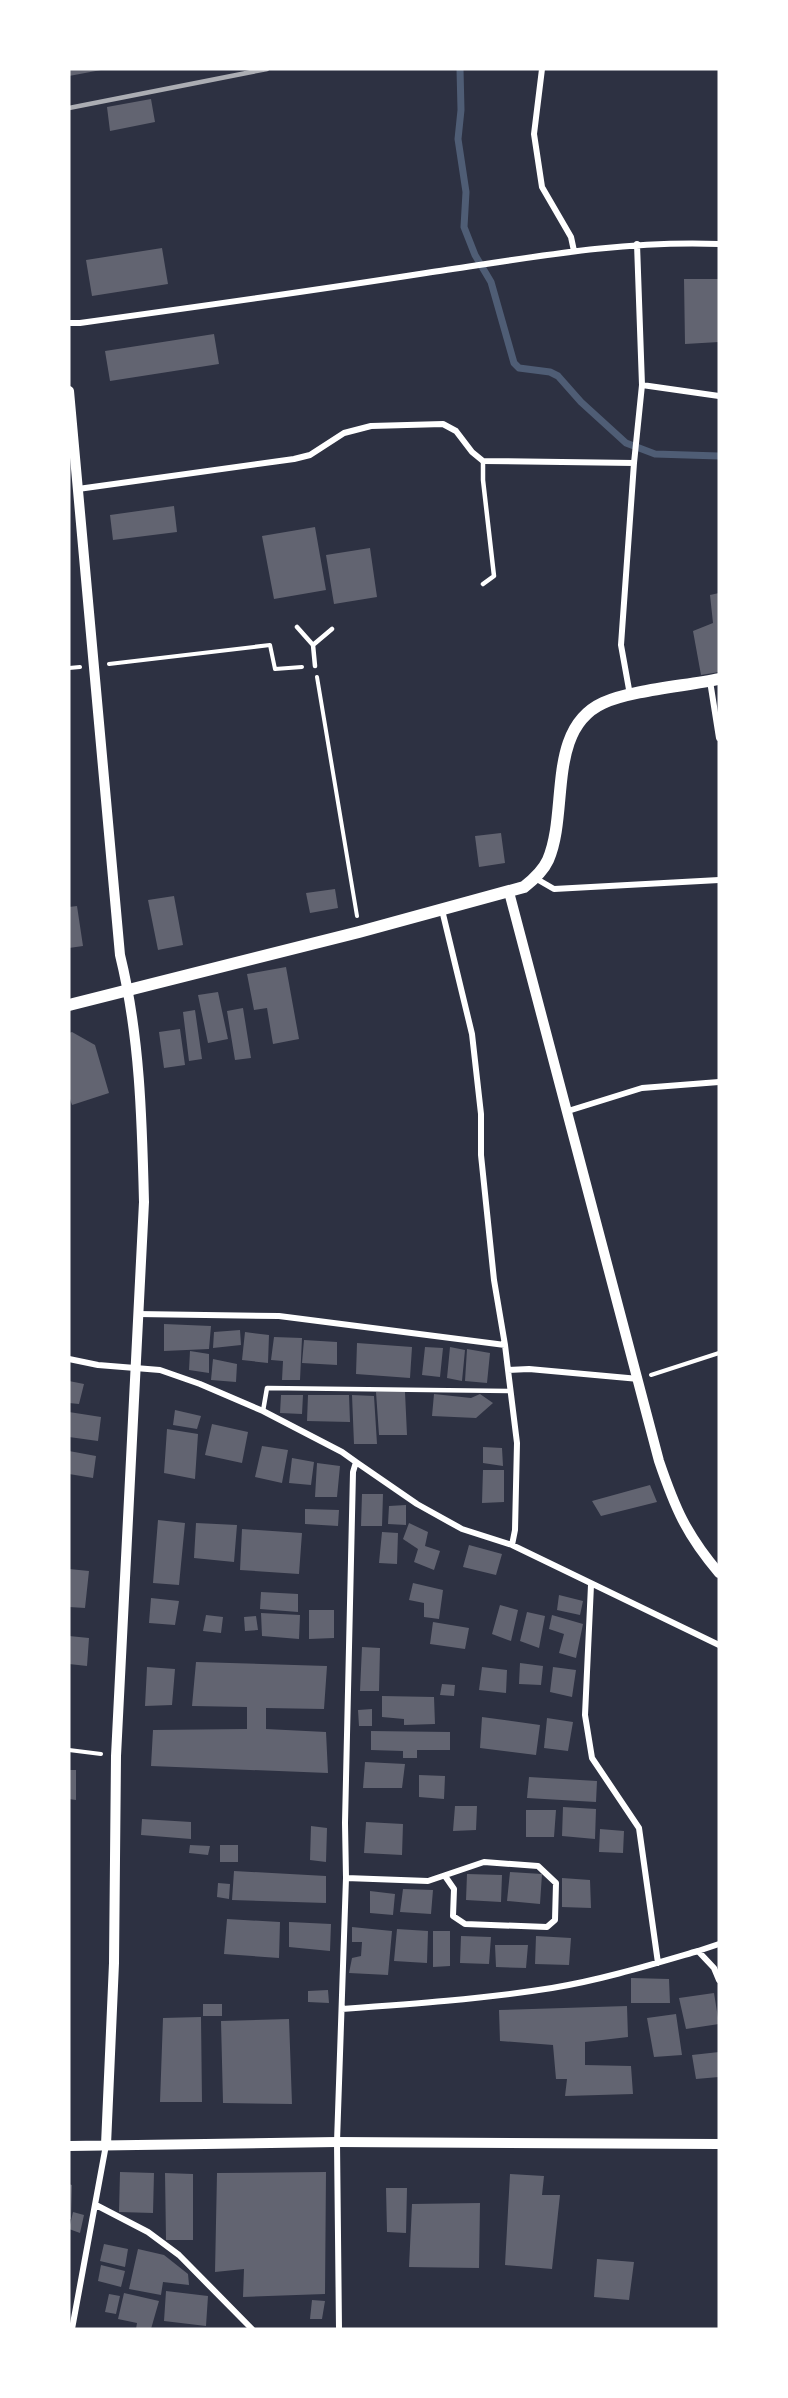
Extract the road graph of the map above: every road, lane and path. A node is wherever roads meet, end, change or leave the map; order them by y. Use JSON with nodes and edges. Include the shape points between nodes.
{"nodes":[{"id":1,"x":542,"y":69,"type":"edge"},
{"id":2,"x":637,"y":244,"type":"junction"},
{"id":3,"x":719,"y":244,"type":"edge"},
{"id":4,"x":574,"y":251,"type":"junction"},
{"id":5,"x":69,"y":323,"type":"edge"},
{"id":6,"x":642,"y":385,"type":"junction"},
{"id":7,"x":69,"y":391,"type":"edge"},
{"id":8,"x":719,"y":396,"type":"edge"},
{"id":9,"x":483,"y":461,"type":"junction"},
{"id":10,"x":634,"y":464,"type":"junction"},
{"id":11,"x":78,"y":489,"type":"junction"},
{"id":12,"x":483,"y":584,"type":"dead end"},
{"id":13,"x":297,"y":627,"type":"dead end"},
{"id":14,"x":332,"y":629,"type":"dead end"},
{"id":15,"x":313,"y":645,"type":"junction"},
{"id":16,"x":94,"y":666,"type":"junction"},
{"id":17,"x":315,"y":666,"type":"junction"},
{"id":18,"x":69,"y":668,"type":"edge"},
{"id":19,"x":715,"y":680,"type":"edge"},
{"id":20,"x":630,"y":696,"type":"junction"},
{"id":21,"x":719,"y":738,"type":"edge"},
{"id":22,"x":535,"y":878,"type":"junction"},
{"id":23,"x":719,"y":880,"type":"edge"},
{"id":24,"x":509,"y":892,"type":"junction"},
{"id":25,"x":441,"y":909,"type":"junction"},
{"id":26,"x":359,"y":932,"type":"junction"},
{"id":27,"x":129,"y":989,"type":"junction"},
{"id":28,"x":69,"y":1005,"type":"edge"},
{"id":29,"x":719,"y":1082,"type":"edge"},
{"id":30,"x":568,"y":1111,"type":"junction"},
{"id":31,"x":137,"y":1314,"type":"junction"},
{"id":32,"x":505,"y":1345,"type":"junction"},
{"id":33,"x":719,"y":1353,"type":"edge"},
{"id":34,"x":69,"y":1359,"type":"edge"},
{"id":35,"x":135,"y":1367,"type":"junction"},
{"id":36,"x":508,"y":1370,"type":"junction"},
{"id":37,"x":639,"y":1379,"type":"junction"},
{"id":38,"x":509,"y":1391,"type":"junction"},
{"id":39,"x":263,"y":1412,"type":"junction"},
{"id":40,"x":356,"y":1462,"type":"junction"},
{"id":41,"x":512,"y":1545,"type":"junction"},
{"id":42,"x":719,"y":1572,"type":"edge"},
{"id":43,"x":591,"y":1585,"type":"junction"},
{"id":44,"x":719,"y":1645,"type":"edge"},
{"id":45,"x":69,"y":1750,"type":"edge"},
{"id":46,"x":116,"y":1756,"type":"junction"},
{"id":47,"x":445,"y":1876,"type":"junction"},
{"id":48,"x":346,"y":1878,"type":"junction"},
{"id":49,"x":719,"y":1944,"type":"edge"},
{"id":50,"x":698,"y":1951,"type":"junction"},
{"id":51,"x":658,"y":1963,"type":"junction"},
{"id":52,"x":719,"y":1980,"type":"edge"},
{"id":53,"x":342,"y":2009,"type":"junction"},
{"id":54,"x":337,"y":2142,"type":"junction"},
{"id":55,"x":719,"y":2144,"type":"edge"},
{"id":56,"x":106,"y":2145,"type":"junction"},
{"id":57,"x":69,"y":2146,"type":"edge"},
{"id":58,"x":96,"y":2205,"type":"junction"},
{"id":59,"x":72,"y":2329,"type":"edge"},
{"id":60,"x":252,"y":2329,"type":"edge"},
{"id":61,"x":339,"y":2329,"type":"edge"}],
"edges":[{"from":1,"to":4,"type":"street","via":[[534,134],[542,187],[571,237]]},
{"from":2,"to":3,"type":"street"},
{"from":2,"to":4,"type":"street"},
{"from":2,"to":6,"type":"street"},
{"from":4,"to":5,"type":"street"},
{"from":6,"to":8,"type":"street"},
{"from":6,"to":10,"type":"street"},
{"from":7,"to":11,"type":"street"},
{"from":9,"to":10,"type":"street"},
{"from":9,"to":11,"type":"street","via":[[456,431],[443,424],[371,426],[344,433],[310,455],[294,459]]},
{"from":9,"to":12,"type":"lane","via":[[494,576]]},
{"from":10,"to":20,"type":"street","via":[[621,645]]},
{"from":11,"to":16,"type":"street"},
{"from":13,"to":15,"type":"lane"},
{"from":14,"to":15,"type":"lane"},
{"from":15,"to":17,"type":"lane"},
{"from":16,"to":17,"type":"path","via":[[270,645],[275,669]]},
{"from":16,"to":18,"type":"path"},
{"from":16,"to":27,"type":"street","via":[[120,956]]},
{"from":17,"to":26,"type":"path"},
{"from":19,"to":20,"type":"main road"},
{"from":19,"to":21,"type":"street"},
{"from":20,"to":22,"type":"main road","via":[[602,704],[584,716],[570,737],[557,832],[548,861]]},
{"from":22,"to":23,"type":"street","via":[[554,889]]},
{"from":22,"to":24,"type":"main road"},
{"from":24,"to":25,"type":"main road"},
{"from":24,"to":30,"type":"street"},
{"from":25,"to":26,"type":"main road"},
{"from":25,"to":32,"type":"street","via":[[472,1034],[483,1177]]},
{"from":26,"to":27,"type":"main road"},
{"from":27,"to":28,"type":"main road"},
{"from":27,"to":31,"type":"street","via":[[144,1202]]},
{"from":29,"to":30,"type":"street","via":[[642,1088]]},
{"from":30,"to":37,"type":"street","via":[[598,1238]]},
{"from":31,"to":32,"type":"street","via":[[279,1316]]},
{"from":31,"to":35,"type":"street"},
{"from":32,"to":36,"type":"street"},
{"from":33,"to":37,"type":"path"},
{"from":34,"to":35,"type":"street"},
{"from":35,"to":39,"type":"street","via":[[160,1370],[200,1384]]},
{"from":35,"to":46,"type":"street"},
{"from":36,"to":37,"type":"street"},
{"from":36,"to":38,"type":"street"},
{"from":37,"to":42,"type":"street","via":[[658,1461],[675,1508],[696,1546]]},
{"from":38,"to":39,"type":"lane","via":[[267,1388]]},
{"from":38,"to":41,"type":"street","via":[[517,1443]]},
{"from":39,"to":40,"type":"street"},
{"from":40,"to":41,"type":"street","via":[[462,1529]]},
{"from":40,"to":48,"type":"street"},
{"from":41,"to":43,"type":"street"},
{"from":43,"to":44,"type":"street"},
{"from":43,"to":51,"type":"street","via":[[585,1715],[592,1758],[639,1828]]},
{"from":45,"to":46,"type":"path"},
{"from":46,"to":56,"type":"street","via":[[114,1963]]},
{"from":47,"to":47,"type":"street","via":[[484,1862],[538,1866],[556,1883],[555,1920],[547,1927],[465,1924],[453,1916],[454,1889]]},
{"from":47,"to":48,"type":"street","via":[[428,1881]]},
{"from":48,"to":53,"type":"street"},
{"from":49,"to":50,"type":"street"},
{"from":50,"to":51,"type":"street"},
{"from":50,"to":52,"type":"street"},
{"from":51,"to":53,"type":"street","via":[[512,1994]]},
{"from":53,"to":54,"type":"street"},
{"from":54,"to":55,"type":"street"},
{"from":54,"to":56,"type":"street"},
{"from":54,"to":61,"type":"street"},
{"from":56,"to":57,"type":"street"},
{"from":56,"to":58,"type":"street"},
{"from":58,"to":59,"type":"street"},
{"from":58,"to":60,"type":"street","via":[[148,2232],[179,2255]]}]}
